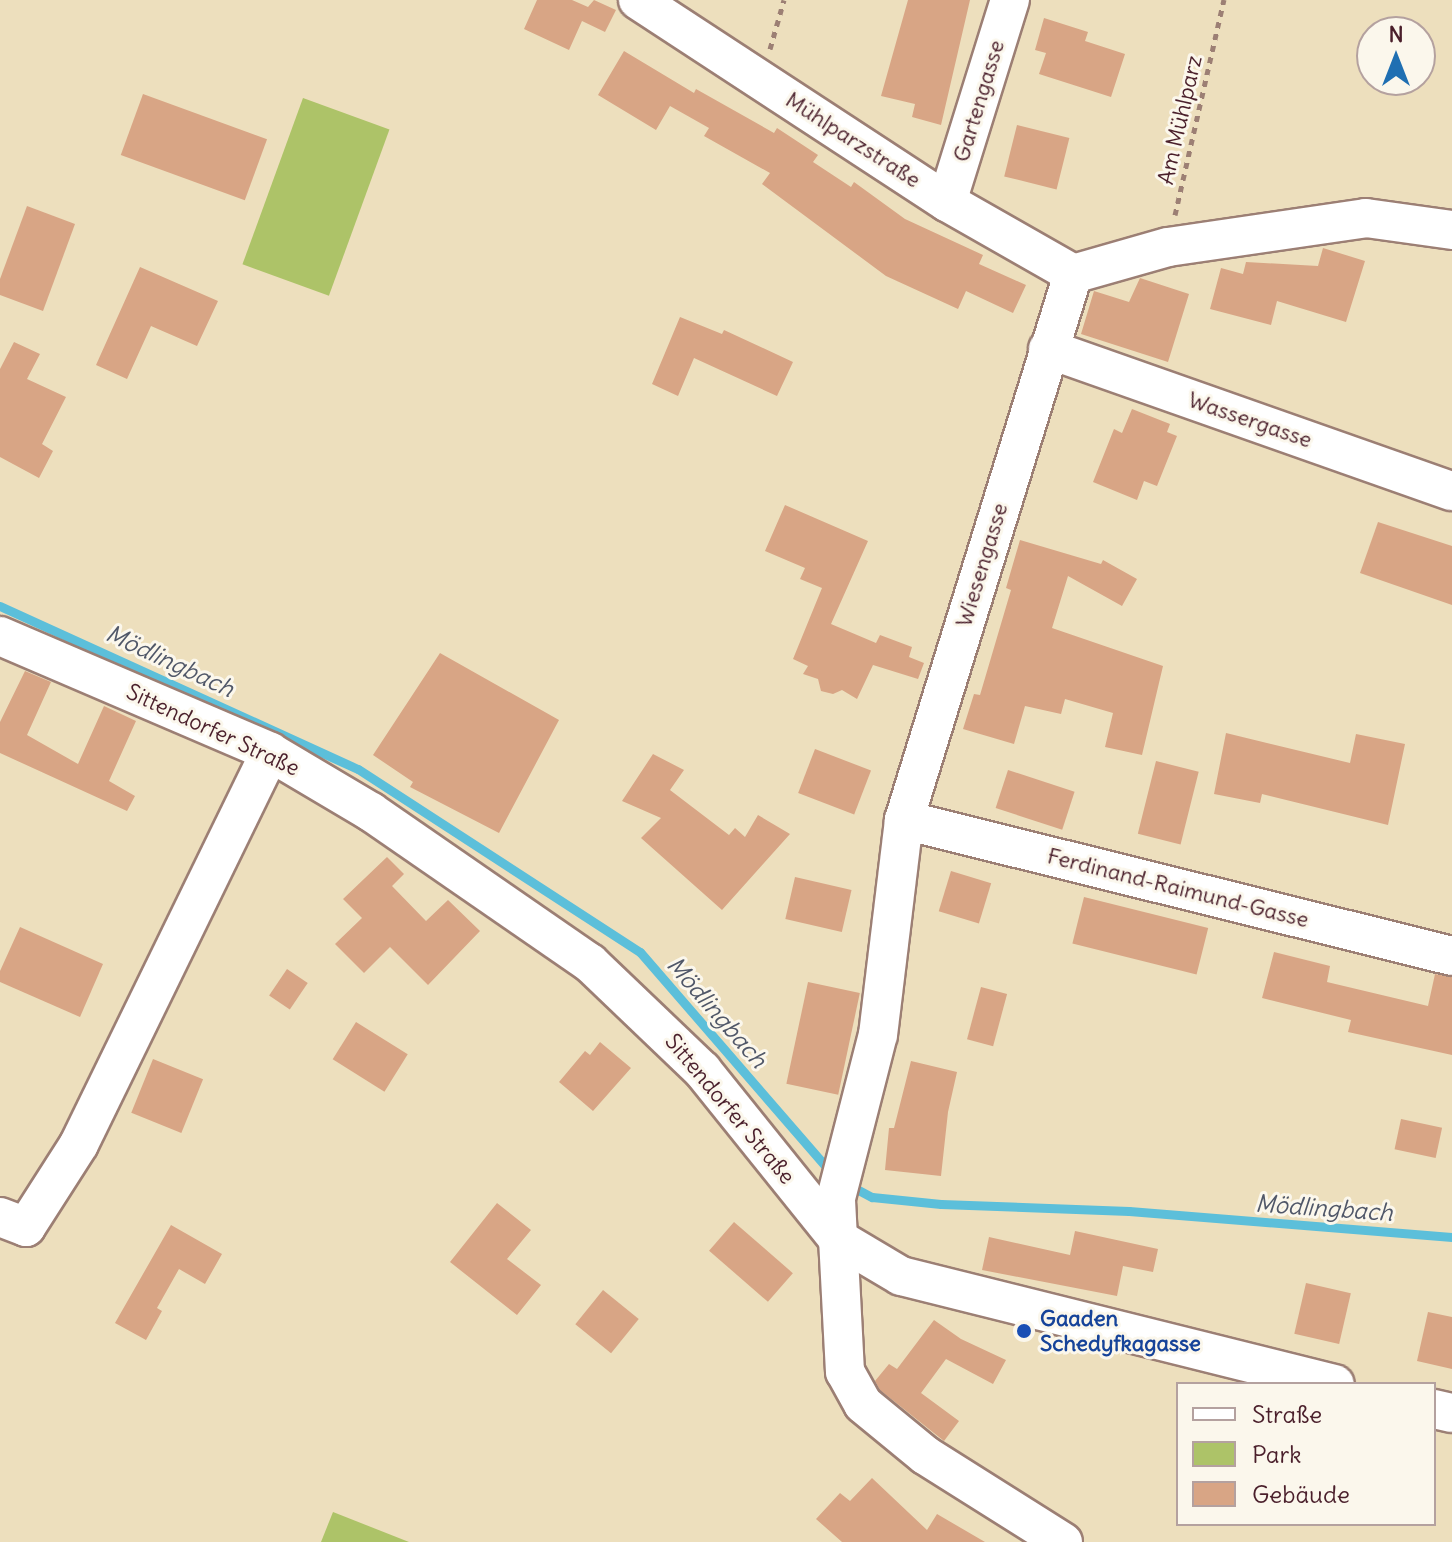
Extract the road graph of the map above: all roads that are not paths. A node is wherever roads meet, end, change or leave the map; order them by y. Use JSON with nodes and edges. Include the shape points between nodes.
{"nodes":[{"id":1,"x":638,"y":0,"type":"edge"},
{"id":2,"x":1010,"y":0,"type":"edge"},
{"id":3,"x":947,"y":202,"type":"junction"},
{"id":4,"x":1452,"y":230,"type":"edge"},
{"id":5,"x":1073,"y":274,"type":"junction"},
{"id":6,"x":1048,"y":349,"type":"junction"},
{"id":7,"x":1452,"y":491,"type":"edge"},
{"id":8,"x":0,"y":636,"type":"edge"},
{"id":9,"x":270,"y":752,"type":"junction"},
{"id":10,"x":904,"y":820,"type":"junction"},
{"id":11,"x":1452,"y":956,"type":"edge"},
{"id":12,"x":0,"y":1217,"type":"edge"},
{"id":13,"x":837,"y":1238,"type":"junction"},
{"id":14,"x":1327,"y":1382,"type":"edge"},
{"id":15,"x":1065,"y":1540,"type":"edge"}],
"edges":[{"from":1,"to":3,"type":"street","name":"Mühlparzstraße"},
{"from":2,"to":3,"type":"street","name":"Gartengasse"},
{"from":3,"to":5,"type":"street","name":"Mühlparzstraße"},
{"from":4,"to":5,"type":"street","via":[[1366,218],[1168,247]]},
{"from":5,"to":6,"type":"street","name":"Wiesengasse"},
{"from":6,"to":7,"type":"street","name":"Wassergasse"},
{"from":6,"to":10,"type":"street","name":"Wiesengasse"},
{"from":8,"to":9,"type":"street","name":"Sittendorfer Straße"},
{"from":9,"to":12,"type":"street","via":[[79,1144],[26,1227]]},
{"from":9,"to":13,"type":"street","name":"Sittendorfer Straße","via":[[371,812],[590,963],[702,1070]]},
{"from":10,"to":11,"type":"street","name":"Ferdinand-Raimund-Gasse"},
{"from":10,"to":13,"type":"street","name":"Wiesengasse","via":[[878,1035],[840,1180]]},
{"from":13,"to":14,"type":"street","name":"Sittendorfer Straße","via":[[901,1276]]},
{"from":13,"to":15,"type":"street","name":"Wiesengasse","via":[[845,1372],[863,1404],[925,1455]]}]}
